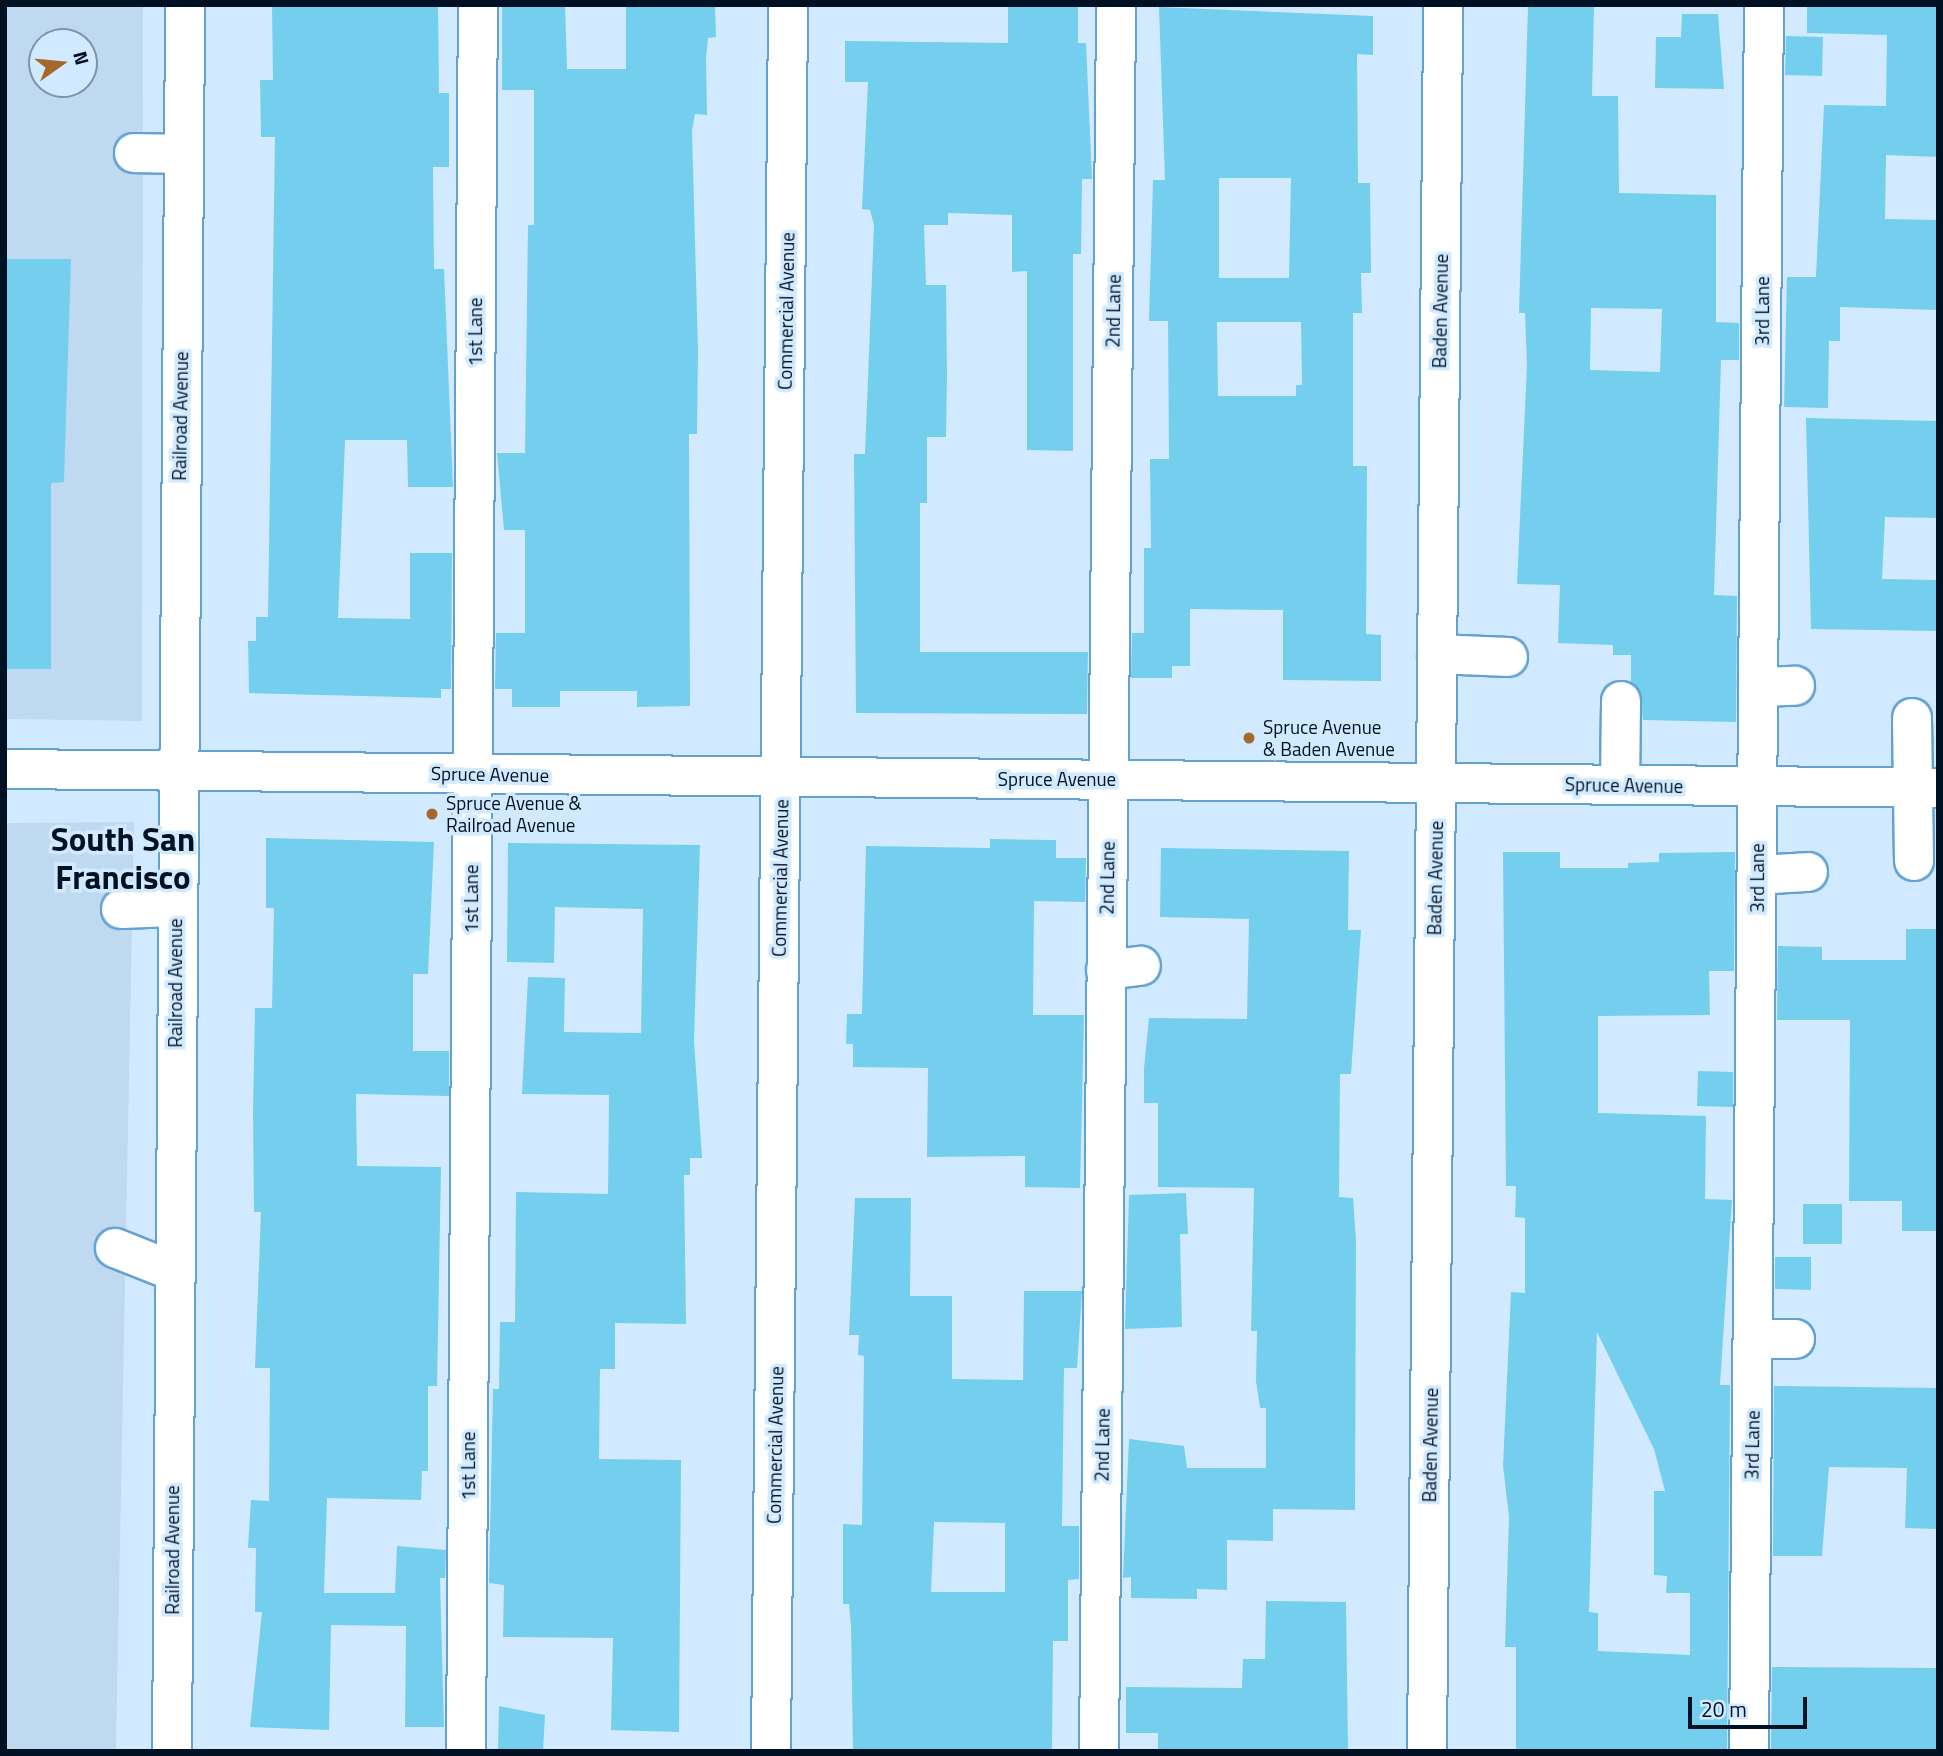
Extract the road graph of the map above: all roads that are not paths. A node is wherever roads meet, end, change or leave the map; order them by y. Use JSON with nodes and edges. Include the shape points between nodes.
{"nodes":[{"id":1,"x":185,"y":5,"type":"edge"},
{"id":2,"x":478,"y":5,"type":"edge"},
{"id":3,"x":789,"y":5,"type":"edge"},
{"id":4,"x":1116,"y":5,"type":"edge"},
{"id":5,"x":1443,"y":5,"type":"edge"},
{"id":6,"x":1764,"y":5,"type":"edge"},
{"id":7,"x":134,"y":153,"type":"dead end"},
{"id":8,"x":184,"y":155,"type":"junction"},
{"id":9,"x":1437,"y":654,"type":"junction"},
{"id":10,"x":1508,"y":657,"type":"dead end"},
{"id":11,"x":1621,"y":701,"type":"dead end"},
{"id":12,"x":1912,"y":718,"type":"dead end"},
{"id":13,"x":5,"y":769,"type":"edge"},
{"id":14,"x":176,"y":771,"type":"junction"},
{"id":15,"x":472,"y":774,"type":"junction"},
{"id":16,"x":781,"y":777,"type":"junction"},
{"id":17,"x":1108,"y":780,"type":"junction"},
{"id":18,"x":1436,"y":783,"type":"junction"},
{"id":19,"x":1619,"y":785,"type":"junction"},
{"id":20,"x":1758,"y":786,"type":"junction"},
{"id":21,"x":1927,"y":788,"type":"edge"},
{"id":22,"x":1914,"y":861,"type":"dead end"},
{"id":23,"x":1808,"y":872,"type":"dead end"},
{"id":24,"x":1757,"y":875,"type":"junction"},
{"id":25,"x":175,"y":907,"type":"junction"},
{"id":26,"x":121,"y":909,"type":"dead end"},
{"id":27,"x":115,"y":1248,"type":"dead end"},
{"id":28,"x":173,"y":1271,"type":"junction"},
{"id":29,"x":1753,"y":1339,"type":"junction"},
{"id":30,"x":1795,"y":1339,"type":"dead end"},
{"id":31,"x":172,"y":1751,"type":"edge"},
{"id":32,"x":466,"y":1751,"type":"edge"},
{"id":33,"x":772,"y":1751,"type":"edge"},
{"id":34,"x":1099,"y":1751,"type":"edge"},
{"id":35,"x":1427,"y":1751,"type":"edge"},
{"id":36,"x":1749,"y":1751,"type":"edge"}],
"edges":[{"from":1,"to":8,"type":"street","name":"Railroad Avenue"},
{"from":2,"to":15,"type":"street","name":"1st Lane"},
{"from":3,"to":16,"type":"street","name":"Commercial Avenue"},
{"from":4,"to":17,"type":"street","name":"2nd Lane"},
{"from":5,"to":9,"type":"street","name":"Baden Avenue"},
{"from":6,"to":20,"type":"street","name":"3rd Lane","via":[[1777,686]]},
{"from":7,"to":8,"type":"street"},
{"from":8,"to":14,"type":"street","name":"Railroad Avenue"},
{"from":9,"to":10,"type":"street"},
{"from":9,"to":18,"type":"street","name":"Baden Avenue"},
{"from":11,"to":19,"type":"street"},
{"from":12,"to":21,"type":"street"},
{"from":13,"to":14,"type":"street","name":"Spruce Avenue"},
{"from":14,"to":15,"type":"street","name":"Spruce Avenue"},
{"from":14,"to":25,"type":"street","name":"Railroad Avenue"},
{"from":15,"to":16,"type":"street","name":"Spruce Avenue"},
{"from":15,"to":32,"type":"street","name":"1st Lane"},
{"from":16,"to":17,"type":"street","name":"Spruce Avenue"},
{"from":16,"to":33,"type":"street","name":"Commercial Avenue"},
{"from":17,"to":18,"type":"street","name":"Spruce Avenue"},
{"from":17,"to":34,"type":"street","name":"2nd Lane","via":[[1124,968]]},
{"from":18,"to":19,"type":"street","name":"Spruce Avenue"},
{"from":18,"to":35,"type":"street","name":"Baden Avenue"},
{"from":19,"to":20,"type":"street","name":"Spruce Avenue"},
{"from":20,"to":21,"type":"street","name":"Spruce Avenue"},
{"from":20,"to":24,"type":"street","name":"3rd Lane"},
{"from":21,"to":22,"type":"street"},
{"from":23,"to":24,"type":"street"},
{"from":24,"to":29,"type":"street","name":"3rd Lane"},
{"from":25,"to":26,"type":"street"},
{"from":25,"to":28,"type":"street","name":"Railroad Avenue"},
{"from":27,"to":28,"type":"street"},
{"from":28,"to":31,"type":"street","name":"Railroad Avenue"},
{"from":29,"to":30,"type":"street"},
{"from":29,"to":36,"type":"street","name":"3rd Lane"}]}
